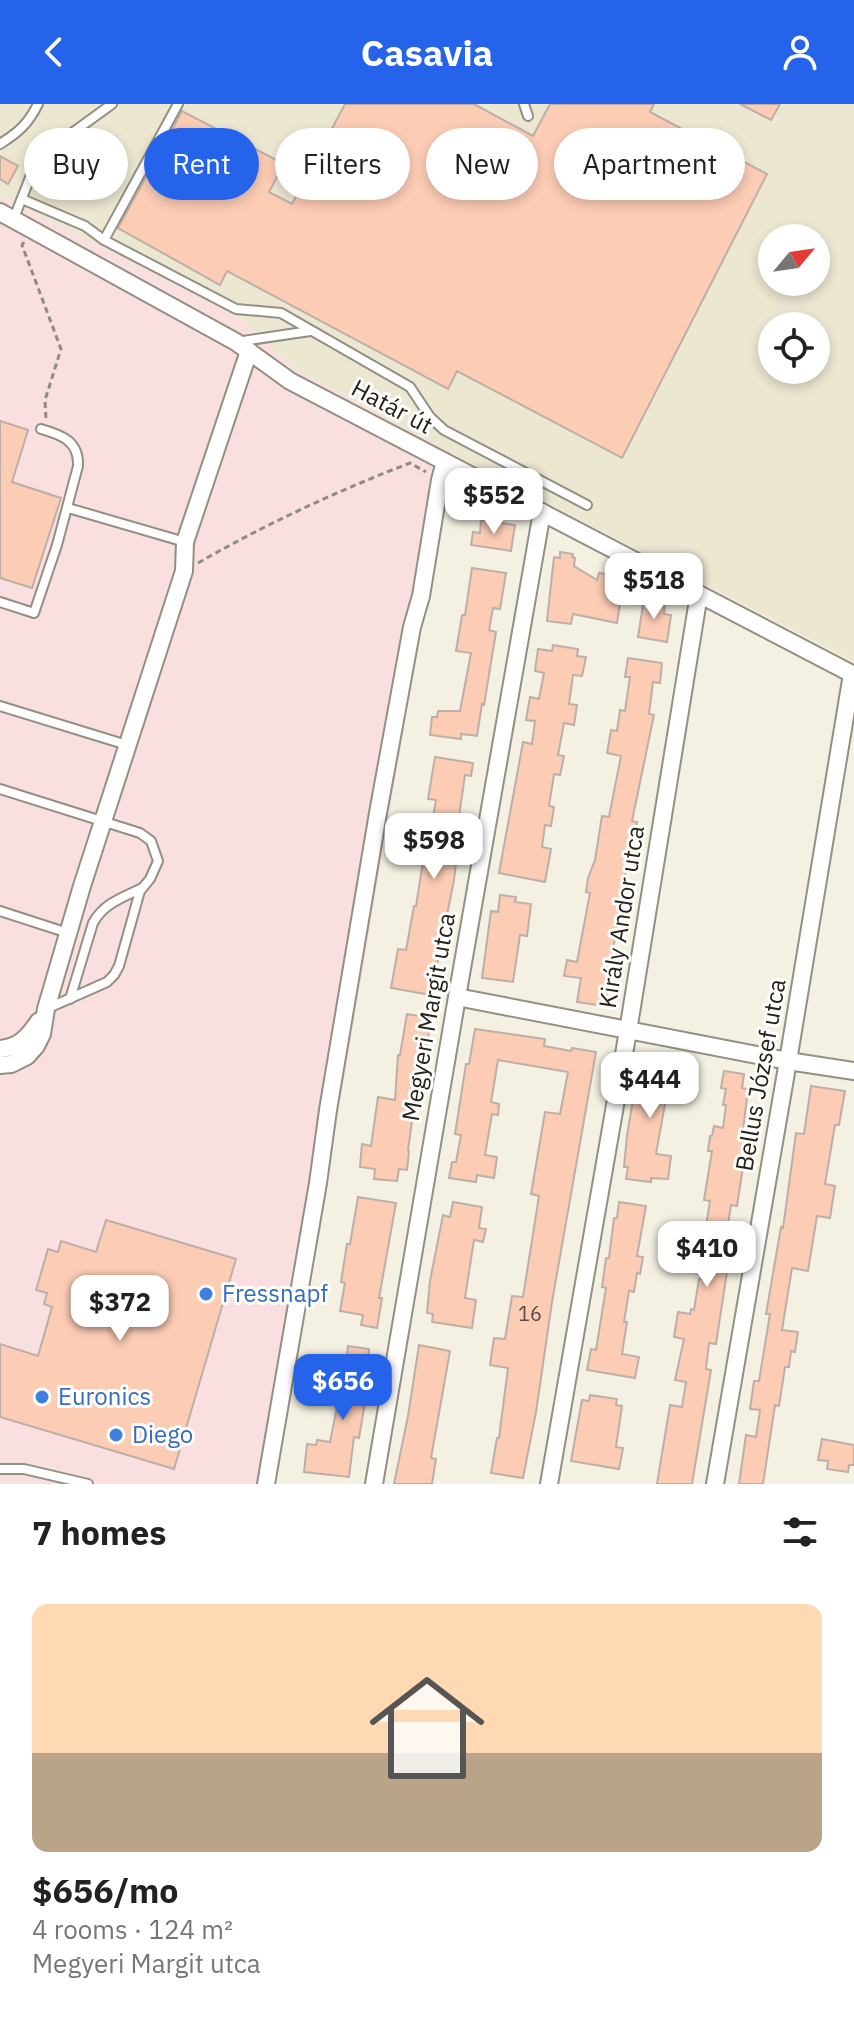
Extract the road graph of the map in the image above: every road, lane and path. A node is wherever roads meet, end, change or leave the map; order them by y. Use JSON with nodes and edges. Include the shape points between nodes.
{"nodes":[{"id":1,"x":38,"y":104,"type":"edge"},
{"id":2,"x":112,"y":104,"type":"edge"},
{"id":3,"x":178,"y":104,"type":"edge"},
{"id":4,"x":524,"y":104,"type":"edge"},
{"id":5,"x":528,"y":116,"type":"dead end"},
{"id":6,"x":0,"y":144,"type":"edge"},
{"id":7,"x":22,"y":199,"type":"junction"},
{"id":8,"x":7,"y":215,"type":"edge"},
{"id":9,"x":31,"y":228,"type":"junction"},
{"id":10,"x":104,"y":240,"type":"junction"},
{"id":11,"x":311,"y":330,"type":"junction"},
{"id":12,"x":242,"y":346,"type":"junction"},
{"id":13,"x":46,"y":430,"type":"joint"},
{"id":14,"x":445,"y":462,"type":"junction"},
{"id":15,"x":440,"y":480,"type":"junction"},
{"id":16,"x":587,"y":505,"type":"dead end"},
{"id":17,"x":68,"y":508,"type":"junction"},
{"id":18,"x":542,"y":512,"type":"junction"},
{"id":19,"x":185,"y":542,"type":"junction"},
{"id":20,"x":184,"y":571,"type":"junction"},
{"id":21,"x":699,"y":594,"type":"junction"},
{"id":22,"x":0,"y":602,"type":"edge"},
{"id":23,"x":853,"y":675,"type":"edge"},
{"id":24,"x":0,"y":706,"type":"edge"},
{"id":25,"x":128,"y":745,"type":"junction"},
{"id":26,"x":0,"y":789,"type":"edge"},
{"id":27,"x":103,"y":822,"type":"junction"},
{"id":28,"x":143,"y":887,"type":"junction"},
{"id":29,"x":0,"y":911,"type":"edge"},
{"id":30,"x":69,"y":933,"type":"junction"},
{"id":31,"x":457,"y":997,"type":"junction"},
{"id":32,"x":70,"y":999,"type":"junction"},
{"id":33,"x":46,"y":1009,"type":"junction"},
{"id":34,"x":628,"y":1031,"type":"junction"},
{"id":35,"x":0,"y":1049,"type":"edge"},
{"id":36,"x":788,"y":1061,"type":"junction"},
{"id":37,"x":0,"y":1065,"type":"edge"},
{"id":38,"x":854,"y":1071,"type":"edge"},
{"id":39,"x":0,"y":1469,"type":"edge"},
{"id":40,"x":88,"y":1484,"type":"edge"},
{"id":41,"x":266,"y":1484,"type":"edge"},
{"id":42,"x":374,"y":1484,"type":"edge"},
{"id":43,"x":549,"y":1484,"type":"edge"},
{"id":44,"x":715,"y":1484,"type":"edge"}],
"edges":[{"from":1,"to":6,"type":"lane","via":[[19,132]]},
{"from":2,"to":7,"type":"lane","via":[[50,149],[35,165]]},
{"from":3,"to":10,"type":"lane"},
{"from":4,"to":5,"type":"lane"},
{"from":7,"to":8,"type":"lane"},
{"from":7,"to":10,"type":"lane","via":[[85,226]]},
{"from":8,"to":9,"type":"street","name":"Határ út"},
{"from":9,"to":12,"type":"street","name":"Határ út"},
{"from":9,"to":13,"type":"path","via":[[22,245],[61,349],[45,400]]},
{"from":10,"to":11,"type":"lane","via":[[236,309],[281,313]]},
{"from":11,"to":12,"type":"lane"},
{"from":11,"to":16,"type":"lane","via":[[410,387],[444,430]]},
{"from":12,"to":14,"type":"street","name":"Határ út","via":[[290,381]]},
{"from":12,"to":19,"type":"street"},
{"from":13,"to":17,"type":"lane","via":[[70,440],[78,457]]},
{"from":14,"to":15,"type":"street"},
{"from":14,"to":18,"type":"street","name":"Határ út"},
{"from":15,"to":20,"type":"path","via":[[410,463],[237,541]]},
{"from":15,"to":41,"type":"street","via":[[378,813]]},
{"from":17,"to":19,"type":"lane"},
{"from":17,"to":22,"type":"lane","via":[[34,613]]},
{"from":18,"to":21,"type":"street","name":"Határ út"},
{"from":18,"to":31,"type":"street","name":"Megyeri Margit utca"},
{"from":19,"to":20,"type":"street"},
{"from":20,"to":25,"type":"street"},
{"from":21,"to":23,"type":"street","name":"Határ út"},
{"from":21,"to":34,"type":"street","name":"Király Andor utca"},
{"from":23,"to":36,"type":"street","name":"Bellus József utca"},
{"from":24,"to":25,"type":"lane"},
{"from":25,"to":27,"type":"street"},
{"from":26,"to":27,"type":"lane"},
{"from":27,"to":28,"type":"lane","via":[[151,841],[158,861]]},
{"from":27,"to":30,"type":"street"},
{"from":28,"to":32,"type":"lane","via":[[99,912]]},
{"from":28,"to":32,"type":"lane","via":[[114,975]]},
{"from":29,"to":30,"type":"lane"},
{"from":30,"to":33,"type":"street"},
{"from":31,"to":34,"type":"street"},
{"from":31,"to":42,"type":"street","name":"Megyeri Margit utca"},
{"from":32,"to":33,"type":"lane"},
{"from":33,"to":35,"type":"street","via":[[24,1041]]},
{"from":33,"to":37,"type":"street","via":[[42,1034],[31,1051],[17,1062]]},
{"from":34,"to":36,"type":"street"},
{"from":34,"to":43,"type":"street","name":"Király Andor utca"},
{"from":36,"to":38,"type":"street"},
{"from":36,"to":44,"type":"street","name":"Bellus József utca"},
{"from":39,"to":40,"type":"lane","via":[[24,1469]]}]}
